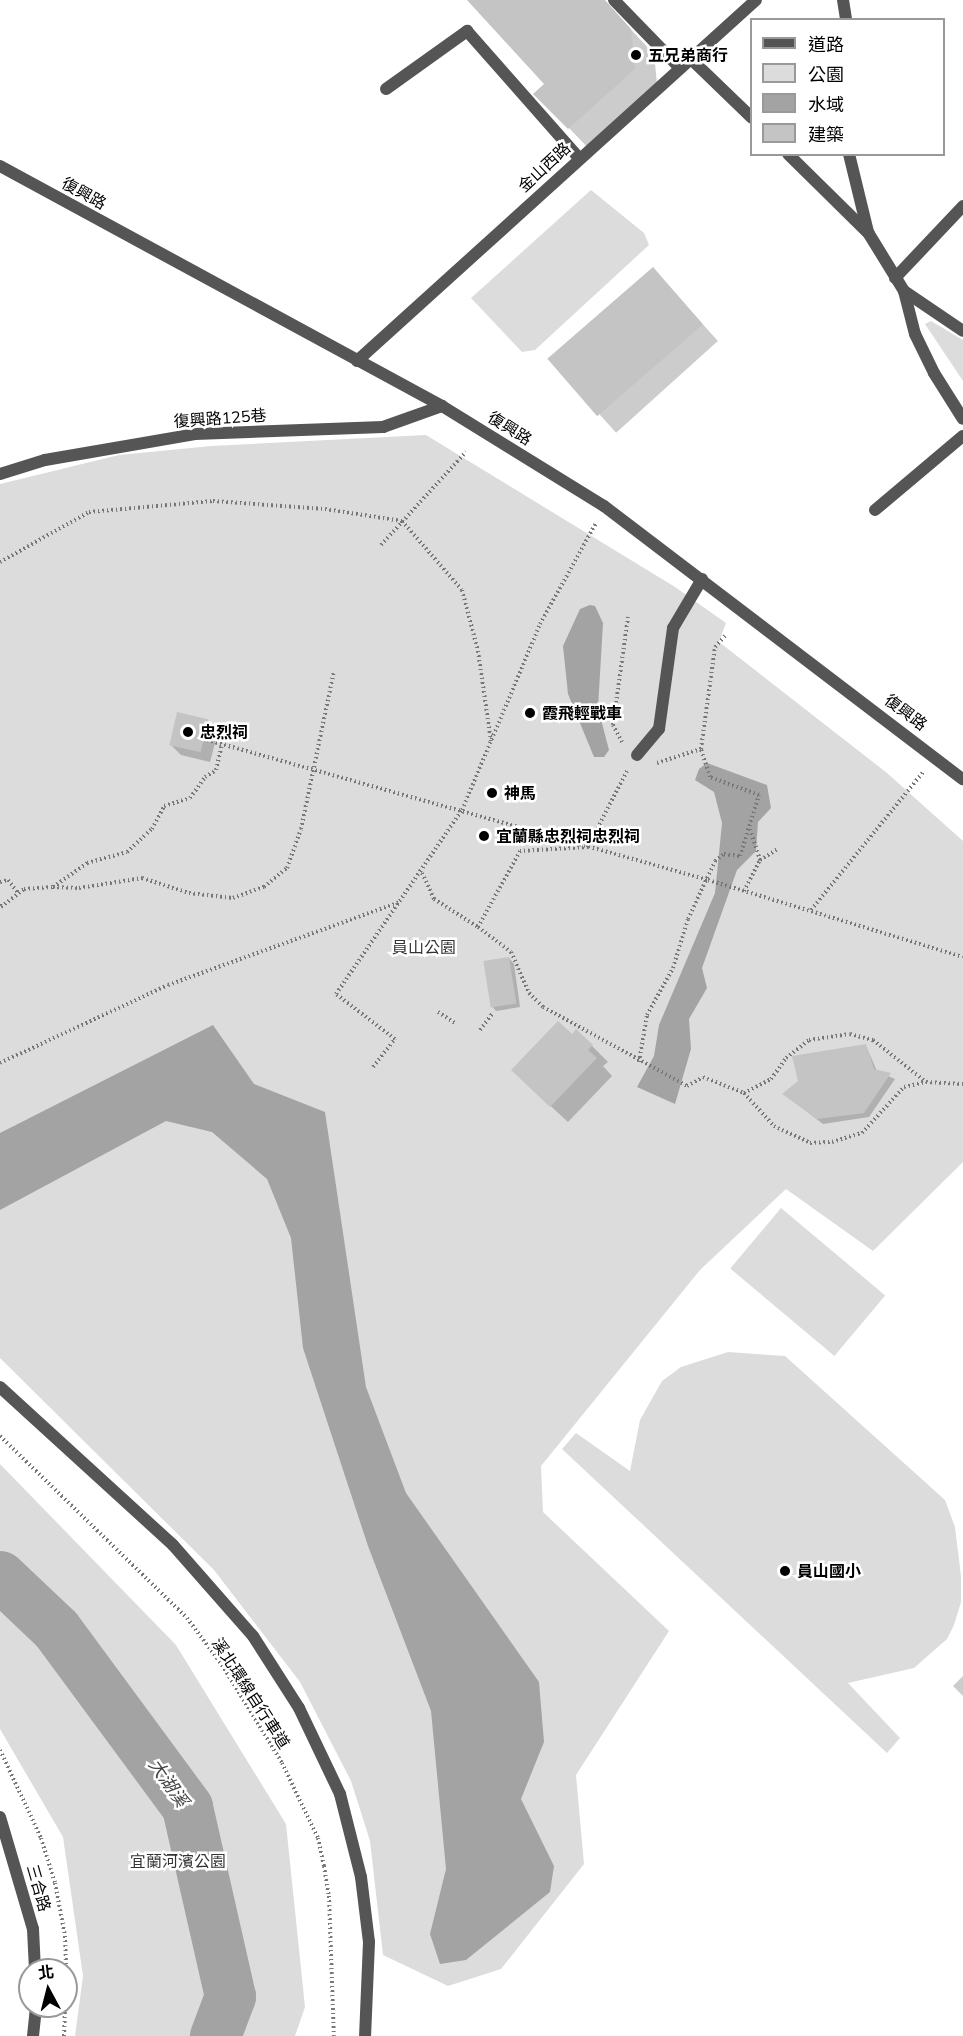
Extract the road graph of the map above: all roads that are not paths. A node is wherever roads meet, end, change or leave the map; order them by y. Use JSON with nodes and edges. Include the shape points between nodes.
{"nodes":[{"id":1,"x":614,"y":0,"type":"edge"},
{"id":2,"x":756,"y":0,"type":"edge"},
{"id":3,"x":843,"y":0,"type":"edge"},
{"id":4,"x":846,"y":18,"type":"edge"},
{"id":5,"x":692,"y":60,"type":"junction"},
{"id":6,"x":679,"y":67,"type":"junction"},
{"id":7,"x":386,"y":89,"type":"dead end"},
{"id":8,"x":750,"y":116,"type":"edge"},
{"id":9,"x":790,"y":156,"type":"edge"},
{"id":10,"x":850,"y":156,"type":"edge"},
{"id":11,"x":579,"y":157,"type":"junction"},
{"id":12,"x":0,"y":166,"type":"edge"},
{"id":13,"x":963,"y":206,"type":"edge"},
{"id":14,"x":869,"y":234,"type":"junction"},
{"id":15,"x":895,"y":278,"type":"junction"},
{"id":16,"x":904,"y":291,"type":"junction"},
{"id":17,"x":963,"y":331,"type":"edge"},
{"id":18,"x":357,"y":360,"type":"junction"},
{"id":19,"x":442,"y":406,"type":"junction"},
{"id":20,"x":963,"y":419,"type":"edge"},
{"id":21,"x":963,"y":436,"type":"edge"},
{"id":22,"x":0,"y":474,"type":"edge"},
{"id":23,"x":875,"y":510,"type":"dead end"},
{"id":24,"x":702,"y":579,"type":"junction"},
{"id":25,"x":637,"y":755,"type":"road end"},
{"id":26,"x":963,"y":779,"type":"edge"},
{"id":27,"x":0,"y":1387,"type":"edge"},
{"id":28,"x":0,"y":1818,"type":"edge"},
{"id":29,"x":34,"y":1958,"type":"edge"},
{"id":30,"x":35,"y":2018,"type":"edge"},
{"id":31,"x":33,"y":2036,"type":"edge"},
{"id":32,"x":365,"y":2036,"type":"edge"}],
"edges":[{"from":1,"to":6,"type":"street"},
{"from":2,"to":5,"type":"street","name":"金山西路"},
{"from":3,"to":4,"type":"street"},
{"from":5,"to":6,"type":"street","name":"金山西路"},
{"from":5,"to":8,"type":"street"},
{"from":6,"to":11,"type":"street","name":"金山西路"},
{"from":7,"to":11,"type":"street","via":[[467,31]]},
{"from":9,"to":14,"type":"street"},
{"from":10,"to":14,"type":"street"},
{"from":11,"to":18,"type":"street","name":"金山西路"},
{"from":12,"to":18,"type":"street","name":"復興路"},
{"from":13,"to":15,"type":"street"},
{"from":14,"to":15,"type":"street"},
{"from":15,"to":16,"type":"street"},
{"from":16,"to":17,"type":"street"},
{"from":16,"to":20,"type":"street","via":[[920,344]]},
{"from":18,"to":19,"type":"street","name":"復興路"},
{"from":19,"to":22,"type":"street","name":"復興路125巷","via":[[382,427],[195,434],[45,460]]},
{"from":19,"to":24,"type":"street","name":"復興路","via":[[604,507]]},
{"from":21,"to":23,"type":"street"},
{"from":24,"to":25,"type":"street","via":[[673,628],[659,729]]},
{"from":24,"to":26,"type":"street","name":"復興路","via":[[937,755]]},
{"from":27,"to":32,"type":"street","via":[[172,1545],[252,1636],[299,1708],[340,1794],[361,1877],[369,1942]]},
{"from":28,"to":29,"type":"street","name":"三合路","via":[[33,1929]]},
{"from":30,"to":31,"type":"street"}]}
